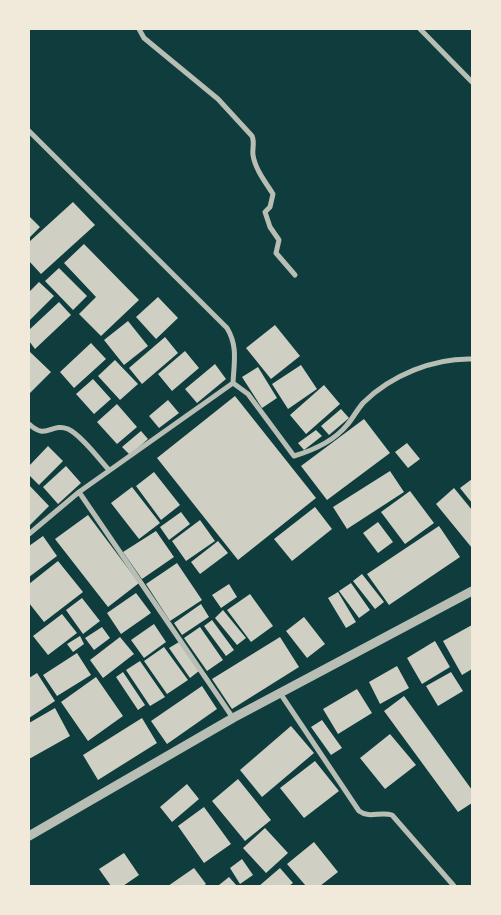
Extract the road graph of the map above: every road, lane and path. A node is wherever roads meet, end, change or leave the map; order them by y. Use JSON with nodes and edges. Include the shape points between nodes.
{"nodes":[{"id":1,"x":139,"y":29,"type":"edge"},
{"id":2,"x":420,"y":29,"type":"edge"},
{"id":3,"x":472,"y":82,"type":"edge"},
{"id":4,"x":29,"y":131,"type":"edge"},
{"id":5,"x":295,"y":276,"type":"dead end"},
{"id":6,"x":472,"y":359,"type":"edge"},
{"id":7,"x":233,"y":382,"type":"junction"},
{"id":8,"x":29,"y":424,"type":"edge"},
{"id":9,"x":109,"y":470,"type":"junction"},
{"id":10,"x":79,"y":492,"type":"junction"},
{"id":11,"x":29,"y":534,"type":"edge"},
{"id":12,"x":472,"y":591,"type":"edge"},
{"id":13,"x":280,"y":693,"type":"junction"},
{"id":14,"x":233,"y":718,"type":"junction"},
{"id":15,"x":29,"y":836,"type":"edge"},
{"id":16,"x":454,"y":886,"type":"edge"}],
"edges":[{"from":1,"to":5,"type":"street","via":[[144,38],[218,99],[252,136],[255,143],[253,154],[273,194],[270,207],[265,212],[279,240],[276,253]]},
{"from":2,"to":3,"type":"street"},
{"from":4,"to":7,"type":"street","via":[[227,328],[236,350]]},
{"from":6,"to":7,"type":"street","via":[[420,368],[394,380],[364,403],[346,427],[323,445],[294,456],[248,394]]},
{"from":7,"to":9,"type":"street"},
{"from":8,"to":9,"type":"street","via":[[40,432],[58,427],[67,429]]},
{"from":9,"to":10,"type":"street"},
{"from":10,"to":11,"type":"street"},
{"from":10,"to":14,"type":"street"},
{"from":12,"to":13,"type":"street"},
{"from":13,"to":14,"type":"street"},
{"from":13,"to":16,"type":"street","via":[[359,811],[368,816],[392,815]]},
{"from":14,"to":15,"type":"street"}]}
